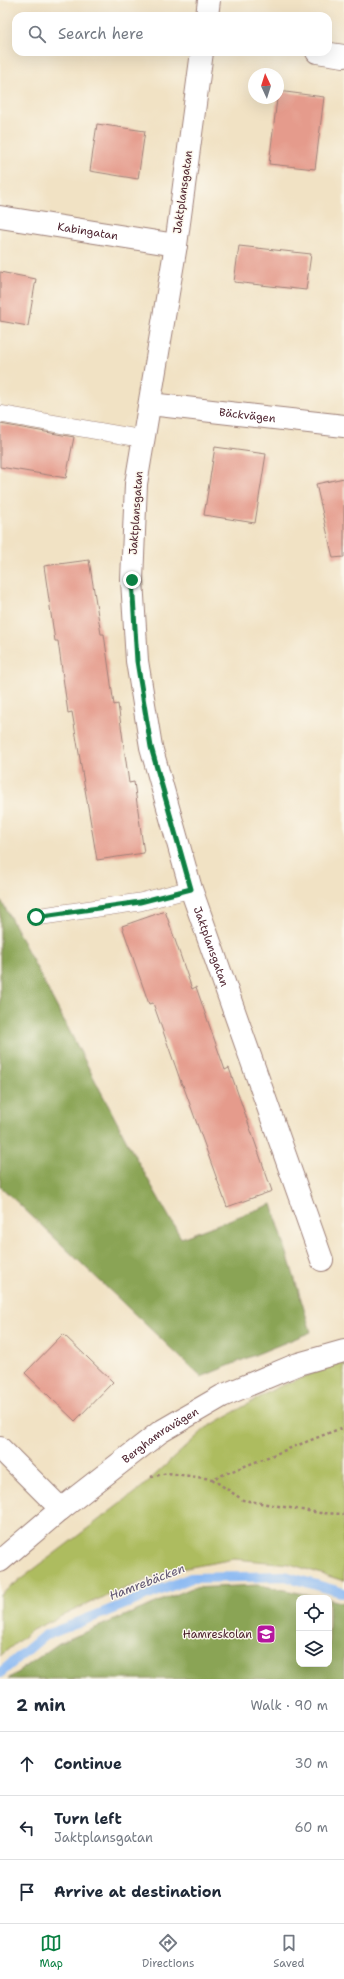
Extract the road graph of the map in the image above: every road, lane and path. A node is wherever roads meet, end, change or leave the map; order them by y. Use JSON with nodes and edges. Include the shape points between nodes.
{"nodes":[{"id":1,"x":209,"y":0,"type":"edge"},
{"id":2,"x":208,"y":12,"type":"edge"},
{"id":3,"x":332,"y":54,"type":"edge"},
{"id":4,"x":201,"y":56,"type":"edge"},
{"id":5,"x":344,"y":56,"type":"edge"},
{"id":6,"x":0,"y":217,"type":"edge"},
{"id":7,"x":176,"y":245,"type":"junction"},
{"id":8,"x":150,"y":404,"type":"junction"},
{"id":9,"x":0,"y":414,"type":"edge"},
{"id":10,"x":344,"y":426,"type":"edge"},
{"id":11,"x":144,"y":439,"type":"junction"},
{"id":12,"x":191,"y":889,"type":"junction"},
{"id":13,"x":36,"y":917,"type":"dead end"},
{"id":14,"x":322,"y":1260,"type":"dead end"},
{"id":15,"x":344,"y":1351,"type":"edge"},
{"id":16,"x":344,"y":1427,"type":"edge"},
{"id":17,"x":0,"y":1448,"type":"edge"},
{"id":18,"x":144,"y":1478,"type":"dead end"},
{"id":19,"x":212,"y":1478,"type":"junction"},
{"id":20,"x":61,"y":1509,"type":"junction"},
{"id":21,"x":344,"y":1514,"type":"edge"},
{"id":22,"x":0,"y":1561,"type":"edge"}],
"edges":[{"from":1,"to":2,"type":"street"},
{"from":3,"to":5,"type":"street"},
{"from":4,"to":7,"type":"street","name":"Jaktplansgatan"},
{"from":6,"to":7,"type":"street","name":"Kabingatan"},
{"from":7,"to":8,"type":"street","name":"Jaktplansgatan"},
{"from":8,"to":10,"type":"street","name":"Bäckvägen"},
{"from":8,"to":11,"type":"street","name":"Jaktplansgatan"},
{"from":9,"to":11,"type":"lane"},
{"from":11,"to":12,"type":"street","name":"Jaktplansgatan","via":[[136,484],[132,580],[137,661],[151,747]]},
{"from":12,"to":13,"type":"lane","via":[[140,902]]},
{"from":12,"to":14,"type":"street","name":"Jaktplansgatan"},
{"from":15,"to":20,"type":"street","name":"Berghamravägen","via":[[298,1364],[222,1396],[160,1432]]},
{"from":16,"to":19,"type":"path"},
{"from":17,"to":20,"type":"street"},
{"from":18,"to":19,"type":"path","via":[[167,1473]]},
{"from":19,"to":21,"type":"path","via":[[243,1500],[320,1513]]},
{"from":20,"to":22,"type":"street","name":"Berghamravägen"}]}
